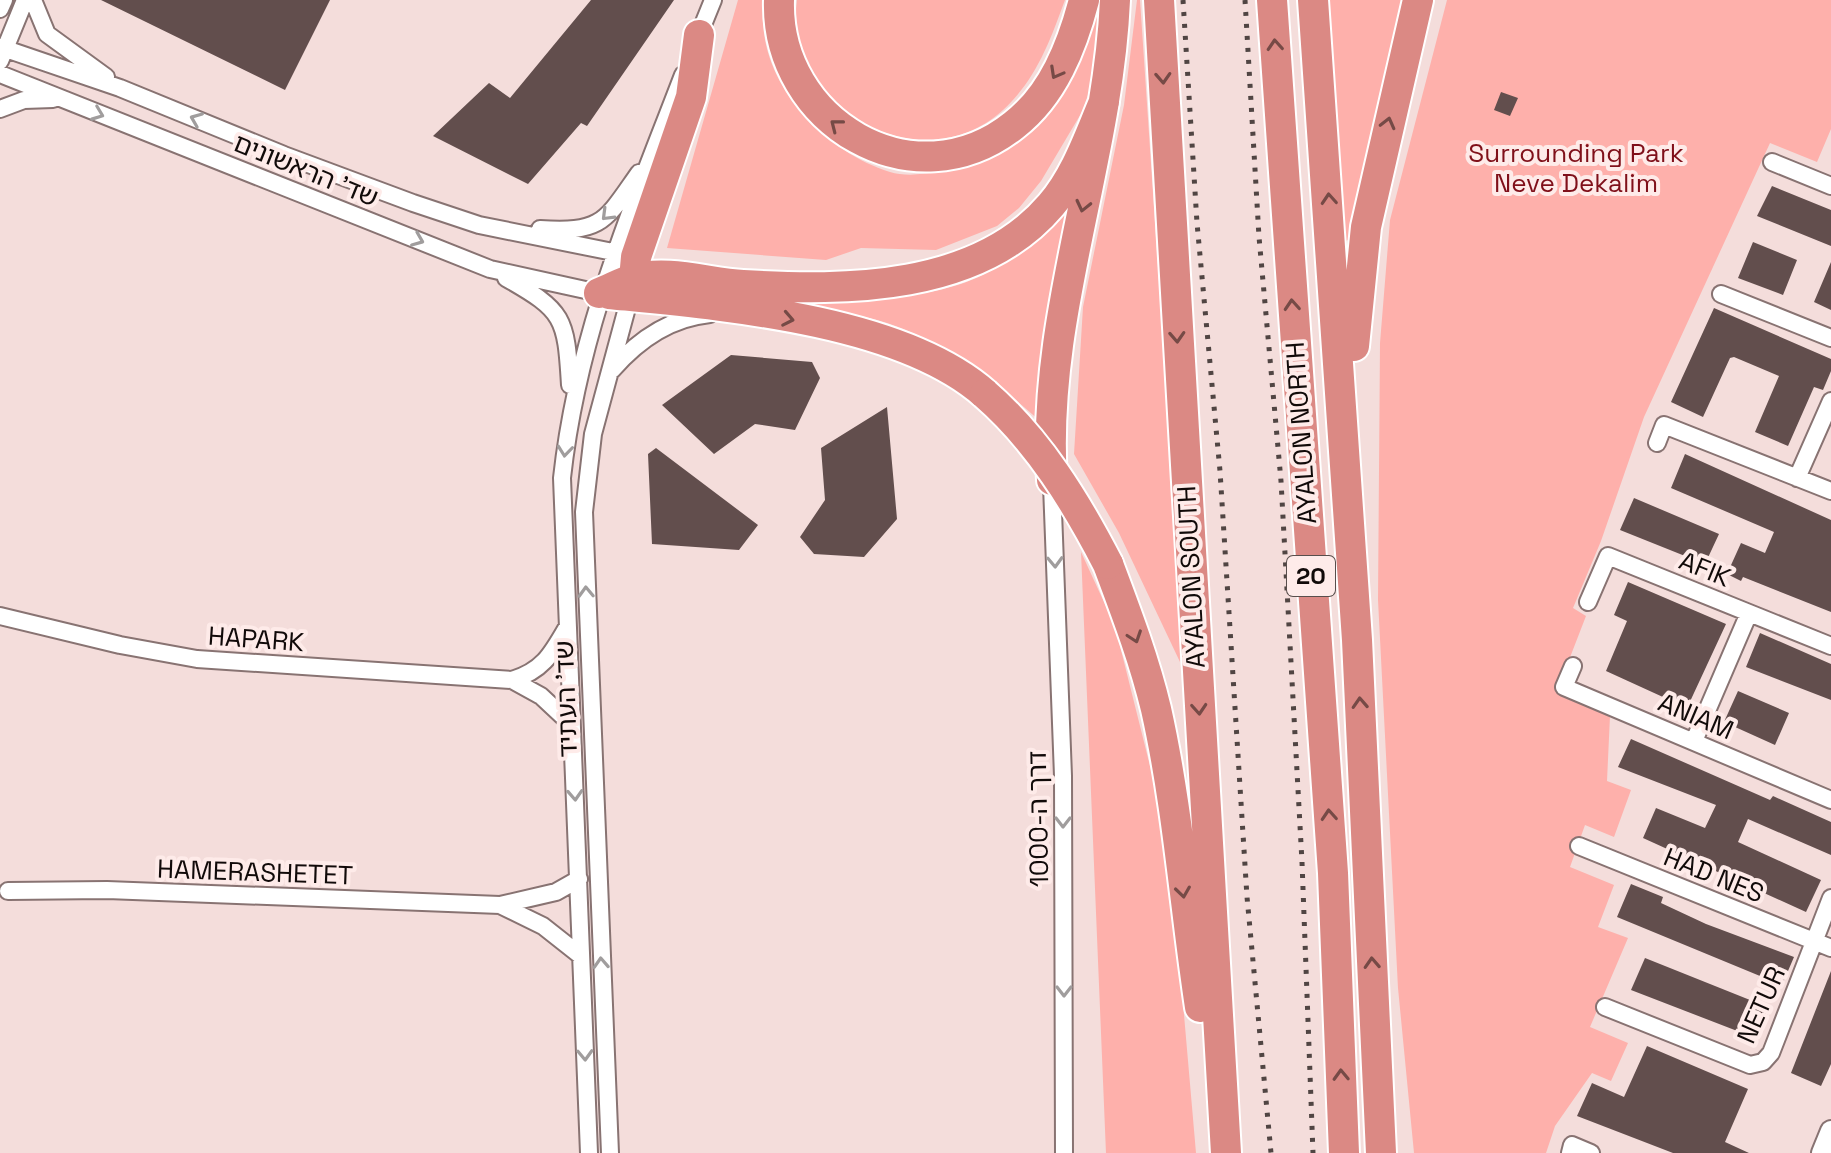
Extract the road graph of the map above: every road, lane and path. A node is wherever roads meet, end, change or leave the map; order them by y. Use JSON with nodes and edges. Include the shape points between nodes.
{"nodes":[{"id":1,"x":4,"y":0,"type":"edge"},
{"id":2,"x":25,"y":0,"type":"edge"},
{"id":3,"x":33,"y":0,"type":"edge"},
{"id":4,"x":713,"y":0,"type":"edge"},
{"id":5,"x":779,"y":0,"type":"edge"},
{"id":6,"x":1084,"y":0,"type":"edge"},
{"id":7,"x":1115,"y":0,"type":"edge"},
{"id":8,"x":1159,"y":0,"type":"edge"},
{"id":9,"x":1272,"y":0,"type":"edge"},
{"id":10,"x":1313,"y":0,"type":"edge"},
{"id":11,"x":1418,"y":0,"type":"edge"},
{"id":12,"x":0,"y":9,"type":"edge"},
{"id":13,"x":699,"y":35,"type":"junction"},
{"id":14,"x":2,"y":52,"type":"edge"},
{"id":15,"x":0,"y":74,"type":"edge"},
{"id":16,"x":120,"y":88,"type":"junction"},
{"id":17,"x":60,"y":99,"type":"junction"},
{"id":18,"x":1104,"y":102,"type":"junction"},
{"id":19,"x":0,"y":109,"type":"edge"},
{"id":20,"x":653,"y":153,"type":"junction"},
{"id":21,"x":1772,"y":162,"type":"dead end"},
{"id":22,"x":1831,"y":186,"type":"edge"},
{"id":23,"x":479,"y":225,"type":"junction"},
{"id":24,"x":490,"y":269,"type":"junction"},
{"id":25,"x":631,"y":277,"type":"junction"},
{"id":26,"x":599,"y":293,"type":"junction"},
{"id":27,"x":1721,"y":294,"type":"dead end"},
{"id":28,"x":746,"y":311,"type":"junction"},
{"id":29,"x":1831,"y":338,"type":"edge"},
{"id":30,"x":608,"y":374,"type":"junction"},
{"id":31,"x":1831,"y":401,"type":"edge"},
{"id":32,"x":571,"y":410,"type":"junction"},
{"id":33,"x":1657,"y":443,"type":"dead end"},
{"id":34,"x":1797,"y":478,"type":"junction"},
{"id":35,"x":1052,"y":485,"type":"joint"},
{"id":36,"x":1831,"y":491,"type":"edge"},
{"id":37,"x":1588,"y":602,"type":"dead end"},
{"id":38,"x":1749,"y":613,"type":"junction"},
{"id":39,"x":0,"y":616,"type":"edge"},
{"id":40,"x":566,"y":627,"type":"junction"},
{"id":41,"x":1357,"y":640,"type":"junction"},
{"id":42,"x":1831,"y":646,"type":"edge"},
{"id":43,"x":1573,"y":666,"type":"dead end"},
{"id":44,"x":512,"y":680,"type":"junction"},
{"id":45,"x":571,"y":724,"type":"junction"},
{"id":46,"x":1694,"y":741,"type":"junction"},
{"id":47,"x":1831,"y":800,"type":"edge"},
{"id":48,"x":1579,"y":846,"type":"dead end"},
{"id":49,"x":579,"y":879,"type":"junction"},
{"id":50,"x":8,"y":891,"type":"dead end"},
{"id":51,"x":1831,"y":898,"type":"edge"},
{"id":52,"x":500,"y":905,"type":"junction"},
{"id":53,"x":1814,"y":941,"type":"junction"},
{"id":54,"x":1831,"y":948,"type":"edge"},
{"id":55,"x":581,"y":956,"type":"junction"},
{"id":56,"x":1605,"y":1007,"type":"dead end"},
{"id":57,"x":1831,"y":1131,"type":"edge"},
{"id":58,"x":589,"y":1153,"type":"edge"},
{"id":59,"x":610,"y":1153,"type":"edge"},
{"id":60,"x":1064,"y":1153,"type":"edge"},
{"id":61,"x":1224,"y":1153,"type":"edge"},
{"id":62,"x":1344,"y":1153,"type":"edge"},
{"id":63,"x":1381,"y":1153,"type":"edge"},
{"id":64,"x":1570,"y":1153,"type":"edge"},
{"id":65,"x":1591,"y":1153,"type":"edge"},
{"id":66,"x":1822,"y":1153,"type":"edge"}],
"edges":[{"from":1,"to":12,"type":"street"},
{"from":2,"to":14,"type":"street"},
{"from":3,"to":16,"type":"street","via":[[47,34]]},
{"from":4,"to":13,"type":"street","name":"שד' העתיד"},
{"from":6,"to":5,"type":"highway","one_way":true,"via":[[1058,71],[1030,111],[992,140],[926,156],[866,143],[817,109],[787,58]]},
{"from":7,"to":18,"type":"highway"},
{"from":8,"to":61,"type":"highway","name":"AYALON SOUTH","one_way":true},
{"from":62,"to":9,"type":"highway","name":"AYALON NORTH","number":"20","one_way":true,"via":[[1333,873]]},
{"from":41,"to":10,"type":"highway","one_way":true},
{"from":41,"to":11,"type":"highway","one_way":true,"via":[[1351,388],[1358,281],[1378,164]]},
{"from":13,"to":20,"type":"street","name":"שד' העתיד"},
{"from":13,"to":25,"type":"highway","via":[[691,97]]},
{"from":14,"to":16,"type":"street","name":"שד' הראשונים"},
{"from":15,"to":17,"type":"street","name":"שד' הראשונים"},
{"from":23,"to":16,"type":"street","name":"שד' הראשונים","one_way":true,"via":[[284,155]]},
{"from":17,"to":19,"type":"street","via":[[24,100]]},
{"from":17,"to":24,"type":"street","name":"שד' הראשונים","one_way":true},
{"from":18,"to":25,"type":"highway","via":[[1061,192],[1018,236],[949,271],[898,280]]},
{"from":18,"to":35,"type":"highway","one_way":true,"via":[[1054,373]]},
{"from":20,"to":23,"type":"street","one_way":true,"via":[[601,224],[576,230]]},
{"from":20,"to":25,"type":"street","name":"שד' העתיד"},
{"from":21,"to":22,"type":"street"},
{"from":23,"to":25,"type":"street"},
{"from":24,"to":26,"type":"street","name":"שד' הראשונים"},
{"from":24,"to":32,"type":"street","via":[[554,308],[568,352]]},
{"from":25,"to":26,"type":"highway"},
{"from":25,"to":26,"type":"street","name":"שד' העתיד"},
{"from":25,"to":28,"type":"highway"},
{"from":25,"to":30,"type":"street","name":"שד' העתיד"},
{"from":26,"to":32,"type":"street","name":"שד' העתיד"},
{"from":27,"to":29,"type":"street"},
{"from":28,"to":30,"type":"street","via":[[696,316],[653,332]]},
{"from":28,"to":61,"type":"highway","one_way":true,"bridge":true,"via":[[902,345],[950,367],[1025,435],[1078,506],[1108,564],[1156,709]]},
{"from":59,"to":30,"type":"street","name":"שד' העתיד","one_way":true,"via":[[584,512],[593,434]]},
{"from":31,"to":34,"type":"street"},
{"from":32,"to":40,"type":"street","name":"שד' העתיד","one_way":true,"via":[[562,478]]},
{"from":33,"to":34,"type":"street","via":[[1664,425]]},
{"from":34,"to":36,"type":"street"},
{"from":35,"to":60,"type":"street","name":"דרך ה-1000","one_way":true,"via":[[1063,776]]},
{"from":37,"to":38,"type":"street","name":"AFIK","via":[[1608,556]]},
{"from":38,"to":42,"type":"street","name":"AFIK"},
{"from":38,"to":46,"type":"street"},
{"from":39,"to":44,"type":"street","name":"HAPARK","via":[[197,659]]},
{"from":40,"to":44,"type":"street","via":[[549,659],[533,673]]},
{"from":40,"to":45,"type":"street","name":"שד' העתיד"},
{"from":63,"to":41,"type":"highway","one_way":true},
{"from":43,"to":46,"type":"street","name":"ANIAM","via":[[1564,687]]},
{"from":44,"to":45,"type":"street","name":"HAPARK","via":[[541,696]]},
{"from":45,"to":49,"type":"street","name":"שד' העתיד","one_way":true},
{"from":46,"to":47,"type":"street","name":"ANIAM"},
{"from":48,"to":53,"type":"street","name":"HAD NES"},
{"from":49,"to":52,"type":"street","name":"HAMERASHETET","via":[[556,892]]},
{"from":49,"to":55,"type":"street","name":"שד' העתיד"},
{"from":50,"to":52,"type":"street","name":"HAMERASHETET"},
{"from":51,"to":53,"type":"street","name":"NETUR"},
{"from":52,"to":55,"type":"street","name":"HAMERASHETET","via":[[543,926]]},
{"from":53,"to":54,"type":"street","name":"HAD NES"},
{"from":53,"to":56,"type":"street","name":"NETUR","via":[[1763,1062],[1750,1065]]},
{"from":55,"to":58,"type":"street","name":"שד' העתיד","one_way":true},
{"from":57,"to":66,"type":"street"},
{"from":64,"to":65,"type":"street","via":[[1572,1145]]}]}
